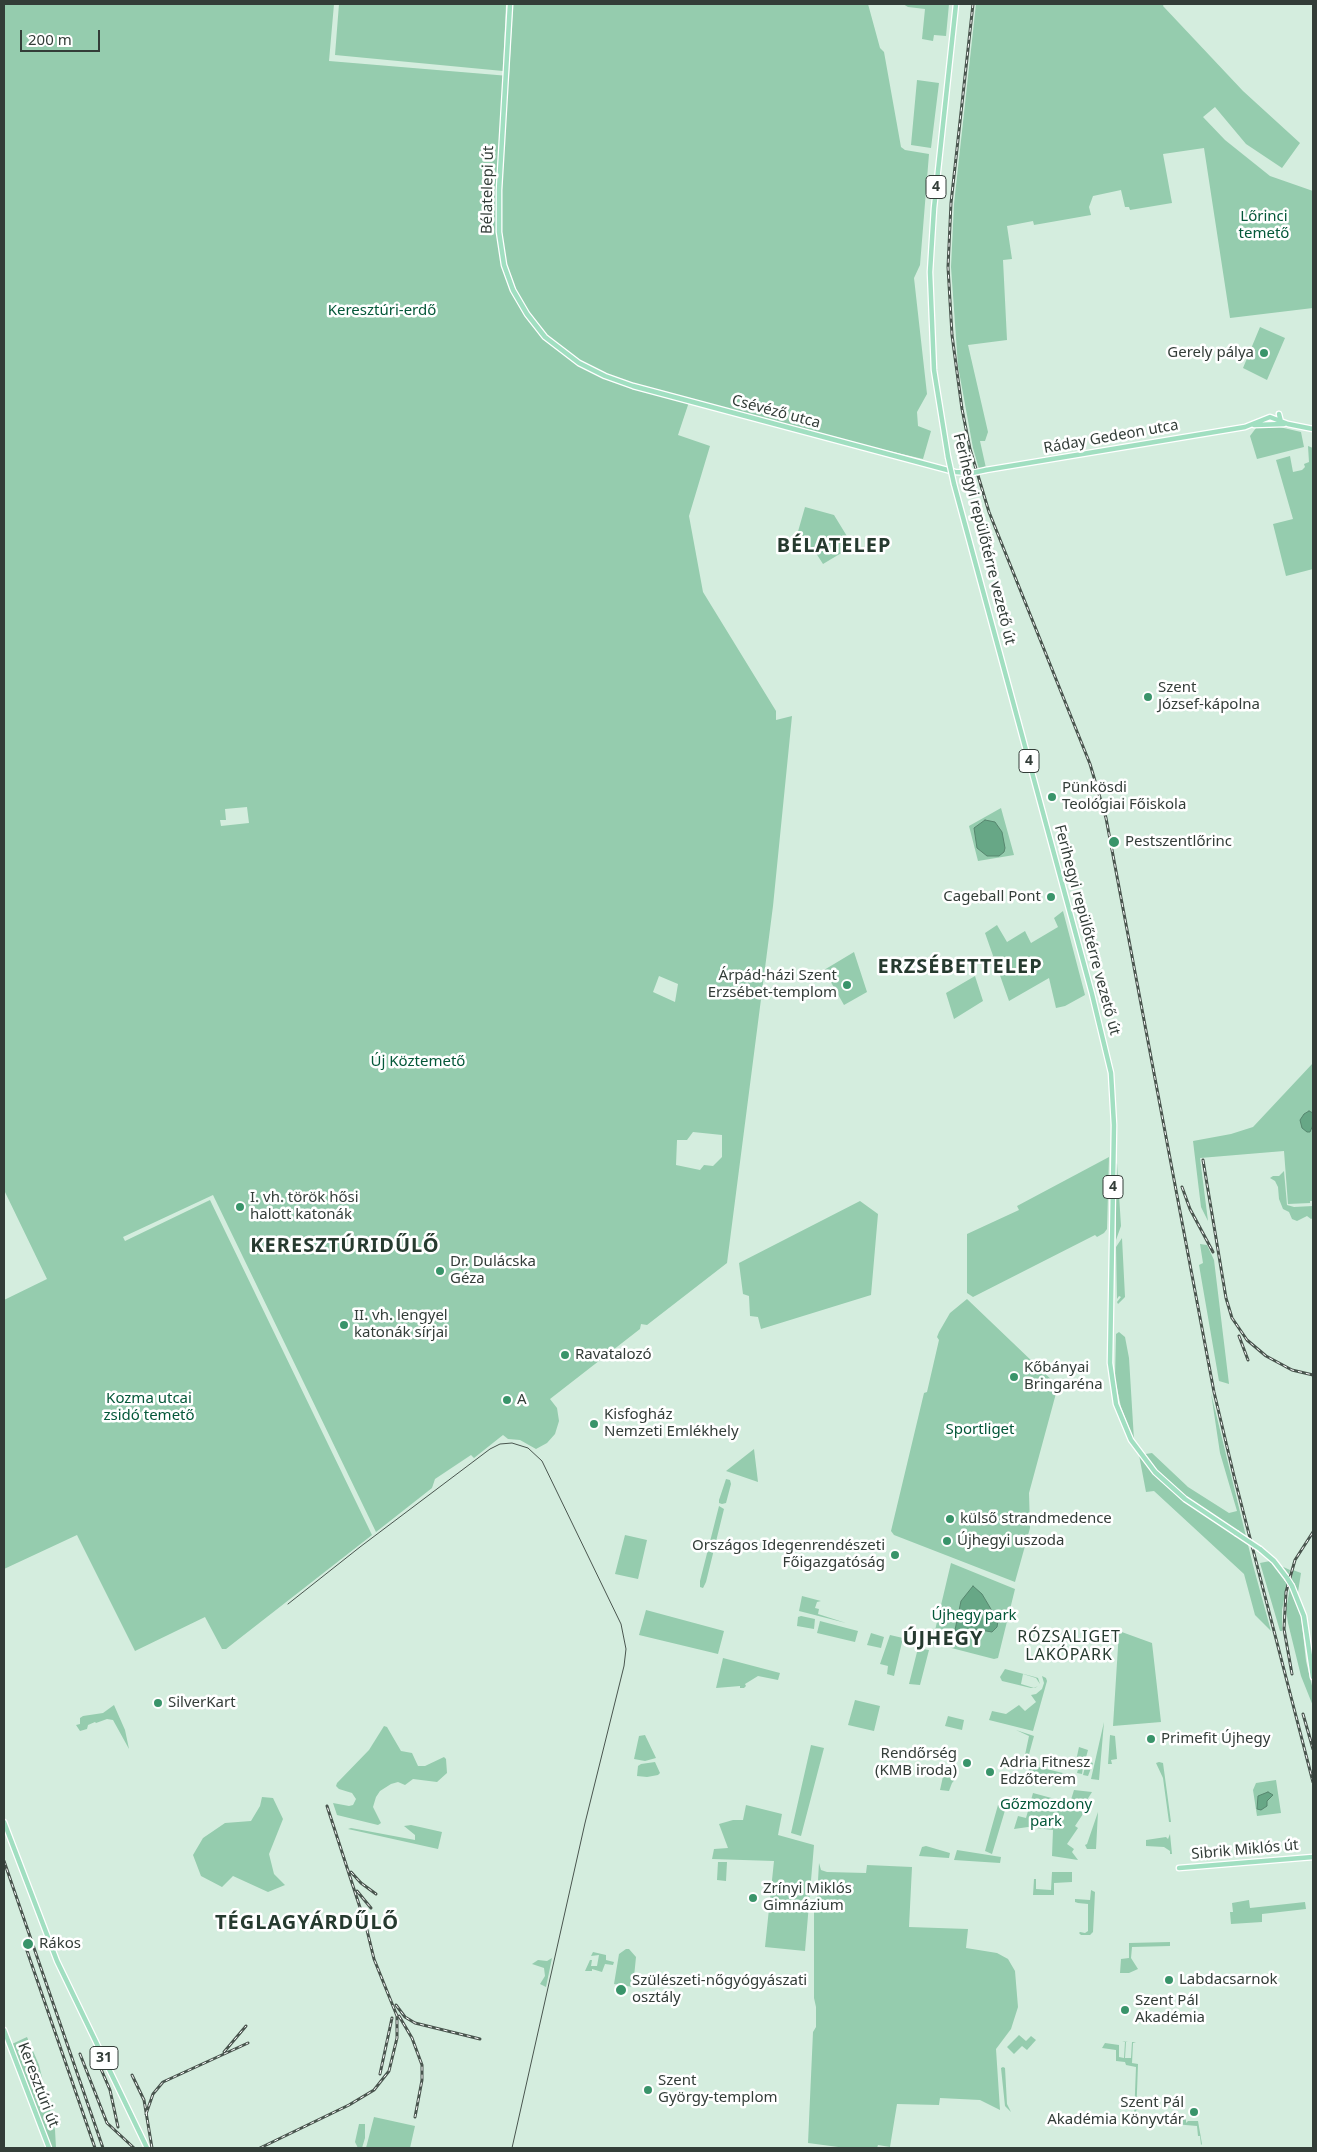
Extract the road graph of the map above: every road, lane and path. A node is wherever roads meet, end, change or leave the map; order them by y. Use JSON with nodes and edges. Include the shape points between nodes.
{"nodes":[{"id":1,"x":510,"y":4,"type":"edge"},
{"id":2,"x":956,"y":4,"type":"edge"},
{"id":3,"x":592,"y":370,"type":"joint"},
{"id":4,"x":1279,"y":414,"type":"dead end"},
{"id":5,"x":1285,"y":424,"type":"junction"},
{"id":6,"x":1251,"y":426,"type":"junction"},
{"id":7,"x":1313,"y":429,"type":"edge"},
{"id":8,"x":955,"y":472,"type":"joint"},
{"id":9,"x":1313,"y":1677,"type":"edge"},
{"id":10,"x":4,"y":1822,"type":"edge"},
{"id":11,"x":1313,"y":1857,"type":"edge"},
{"id":12,"x":1179,"y":1868,"type":"dead end"},
{"id":13,"x":4,"y":2030,"type":"edge"},
{"id":14,"x":49,"y":2148,"type":"edge"},
{"id":15,"x":147,"y":2148,"type":"edge"}],
"edges":[{"from":1,"to":3,"type":"main road","name":"Bélatelepi út","via":[[498,217],[502,256],[517,298],[537,328],[558,348]]},
{"from":2,"to":9,"type":"main road","name":"Ferihegyi repülőtérre vezető út","number":"4","bridge":true,"via":[[930,272],[934,370],[954,484],[1108,1058],[1114,1114],[1110,1363],[1116,1404],[1131,1440],[1155,1472],[1176,1492],[1260,1549],[1287,1578],[1299,1600]]},
{"from":3,"to":8,"type":"main road","name":"Csévéző utca","via":[[632,386]]},
{"from":4,"to":5,"type":"main road","via":[[1279,419]]},
{"from":5,"to":6,"type":"main road"},
{"from":5,"to":6,"type":"main road","name":"Ráday Gedeon utca","via":[[1270,417]]},
{"from":5,"to":7,"type":"main road"},
{"from":6,"to":8,"type":"main road","name":"Ráday Gedeon utca","bridge":true,"via":[[972,473]]},
{"from":10,"to":15,"type":"main road","number":"31","via":[[57,1961]]},
{"from":11,"to":12,"type":"main road","name":"Sibrik Miklós út"},
{"from":13,"to":14,"type":"main road","name":"Keresztúri út"}]}
